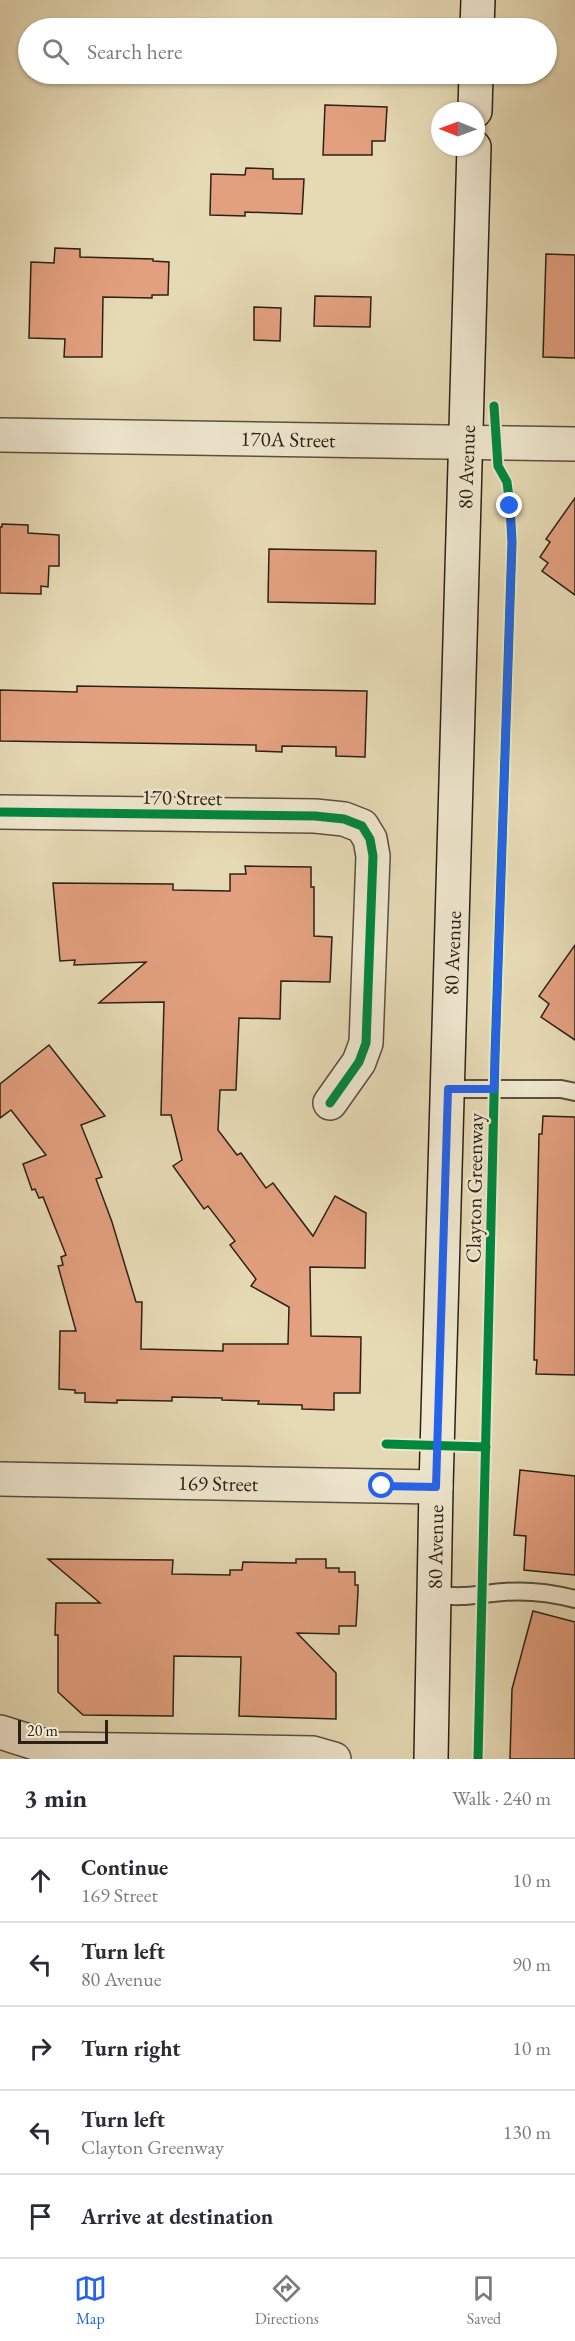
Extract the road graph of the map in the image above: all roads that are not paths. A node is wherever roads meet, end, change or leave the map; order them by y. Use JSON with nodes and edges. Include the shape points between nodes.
{"nodes":[{"id":1,"x":478,"y":0,"type":"edge"},
{"id":2,"x":477,"y":18,"type":"edge"},
{"id":3,"x":476,"y":84,"type":"edge"},
{"id":4,"x":475,"y":102,"type":"edge"},
{"id":5,"x":474,"y":156,"type":"edge"},
{"id":6,"x":0,"y":435,"type":"edge"},
{"id":7,"x":466,"y":441,"type":"junction"},
{"id":8,"x":575,"y":444,"type":"edge"},
{"id":9,"x":0,"y":812,"type":"edge"},
{"id":10,"x":448,"y":1089,"type":"junction"},
{"id":11,"x":575,"y":1092,"type":"edge"},
{"id":12,"x":330,"y":1102,"type":"dead end"},
{"id":13,"x":0,"y":1479,"type":"edge"},
{"id":14,"x":436,"y":1487,"type":"junction"},
{"id":15,"x":434,"y":1594,"type":"junction"},
{"id":16,"x":575,"y":1599,"type":"edge"},
{"id":17,"x":0,"y":1732,"type":"edge"},
{"id":18,"x":334,"y":1759,"type":"edge"},
{"id":19,"x":431,"y":1759,"type":"edge"}],
"edges":[{"from":1,"to":2,"type":"street"},
{"from":3,"to":4,"type":"street"},
{"from":5,"to":7,"type":"street","name":"80 Avenue"},
{"from":6,"to":7,"type":"street","name":"170A Street"},
{"from":7,"to":8,"type":"street","name":"170A Street"},
{"from":7,"to":10,"type":"street","name":"80 Avenue"},
{"from":9,"to":12,"type":"street","name":"170 Street","via":[[315,816],[362,825],[373,856],[366,1043],[359,1062]]},
{"from":10,"to":11,"type":"lane"},
{"from":10,"to":14,"type":"street","name":"80 Avenue"},
{"from":13,"to":14,"type":"street","name":"169 Street"},
{"from":14,"to":15,"type":"street","name":"80 Avenue"},
{"from":15,"to":16,"type":"lane","via":[[461,1598],[532,1592]]},
{"from":15,"to":19,"type":"street","name":"80 Avenue"},
{"from":17,"to":18,"type":"street","via":[[54,1749],[313,1753]]}]}
